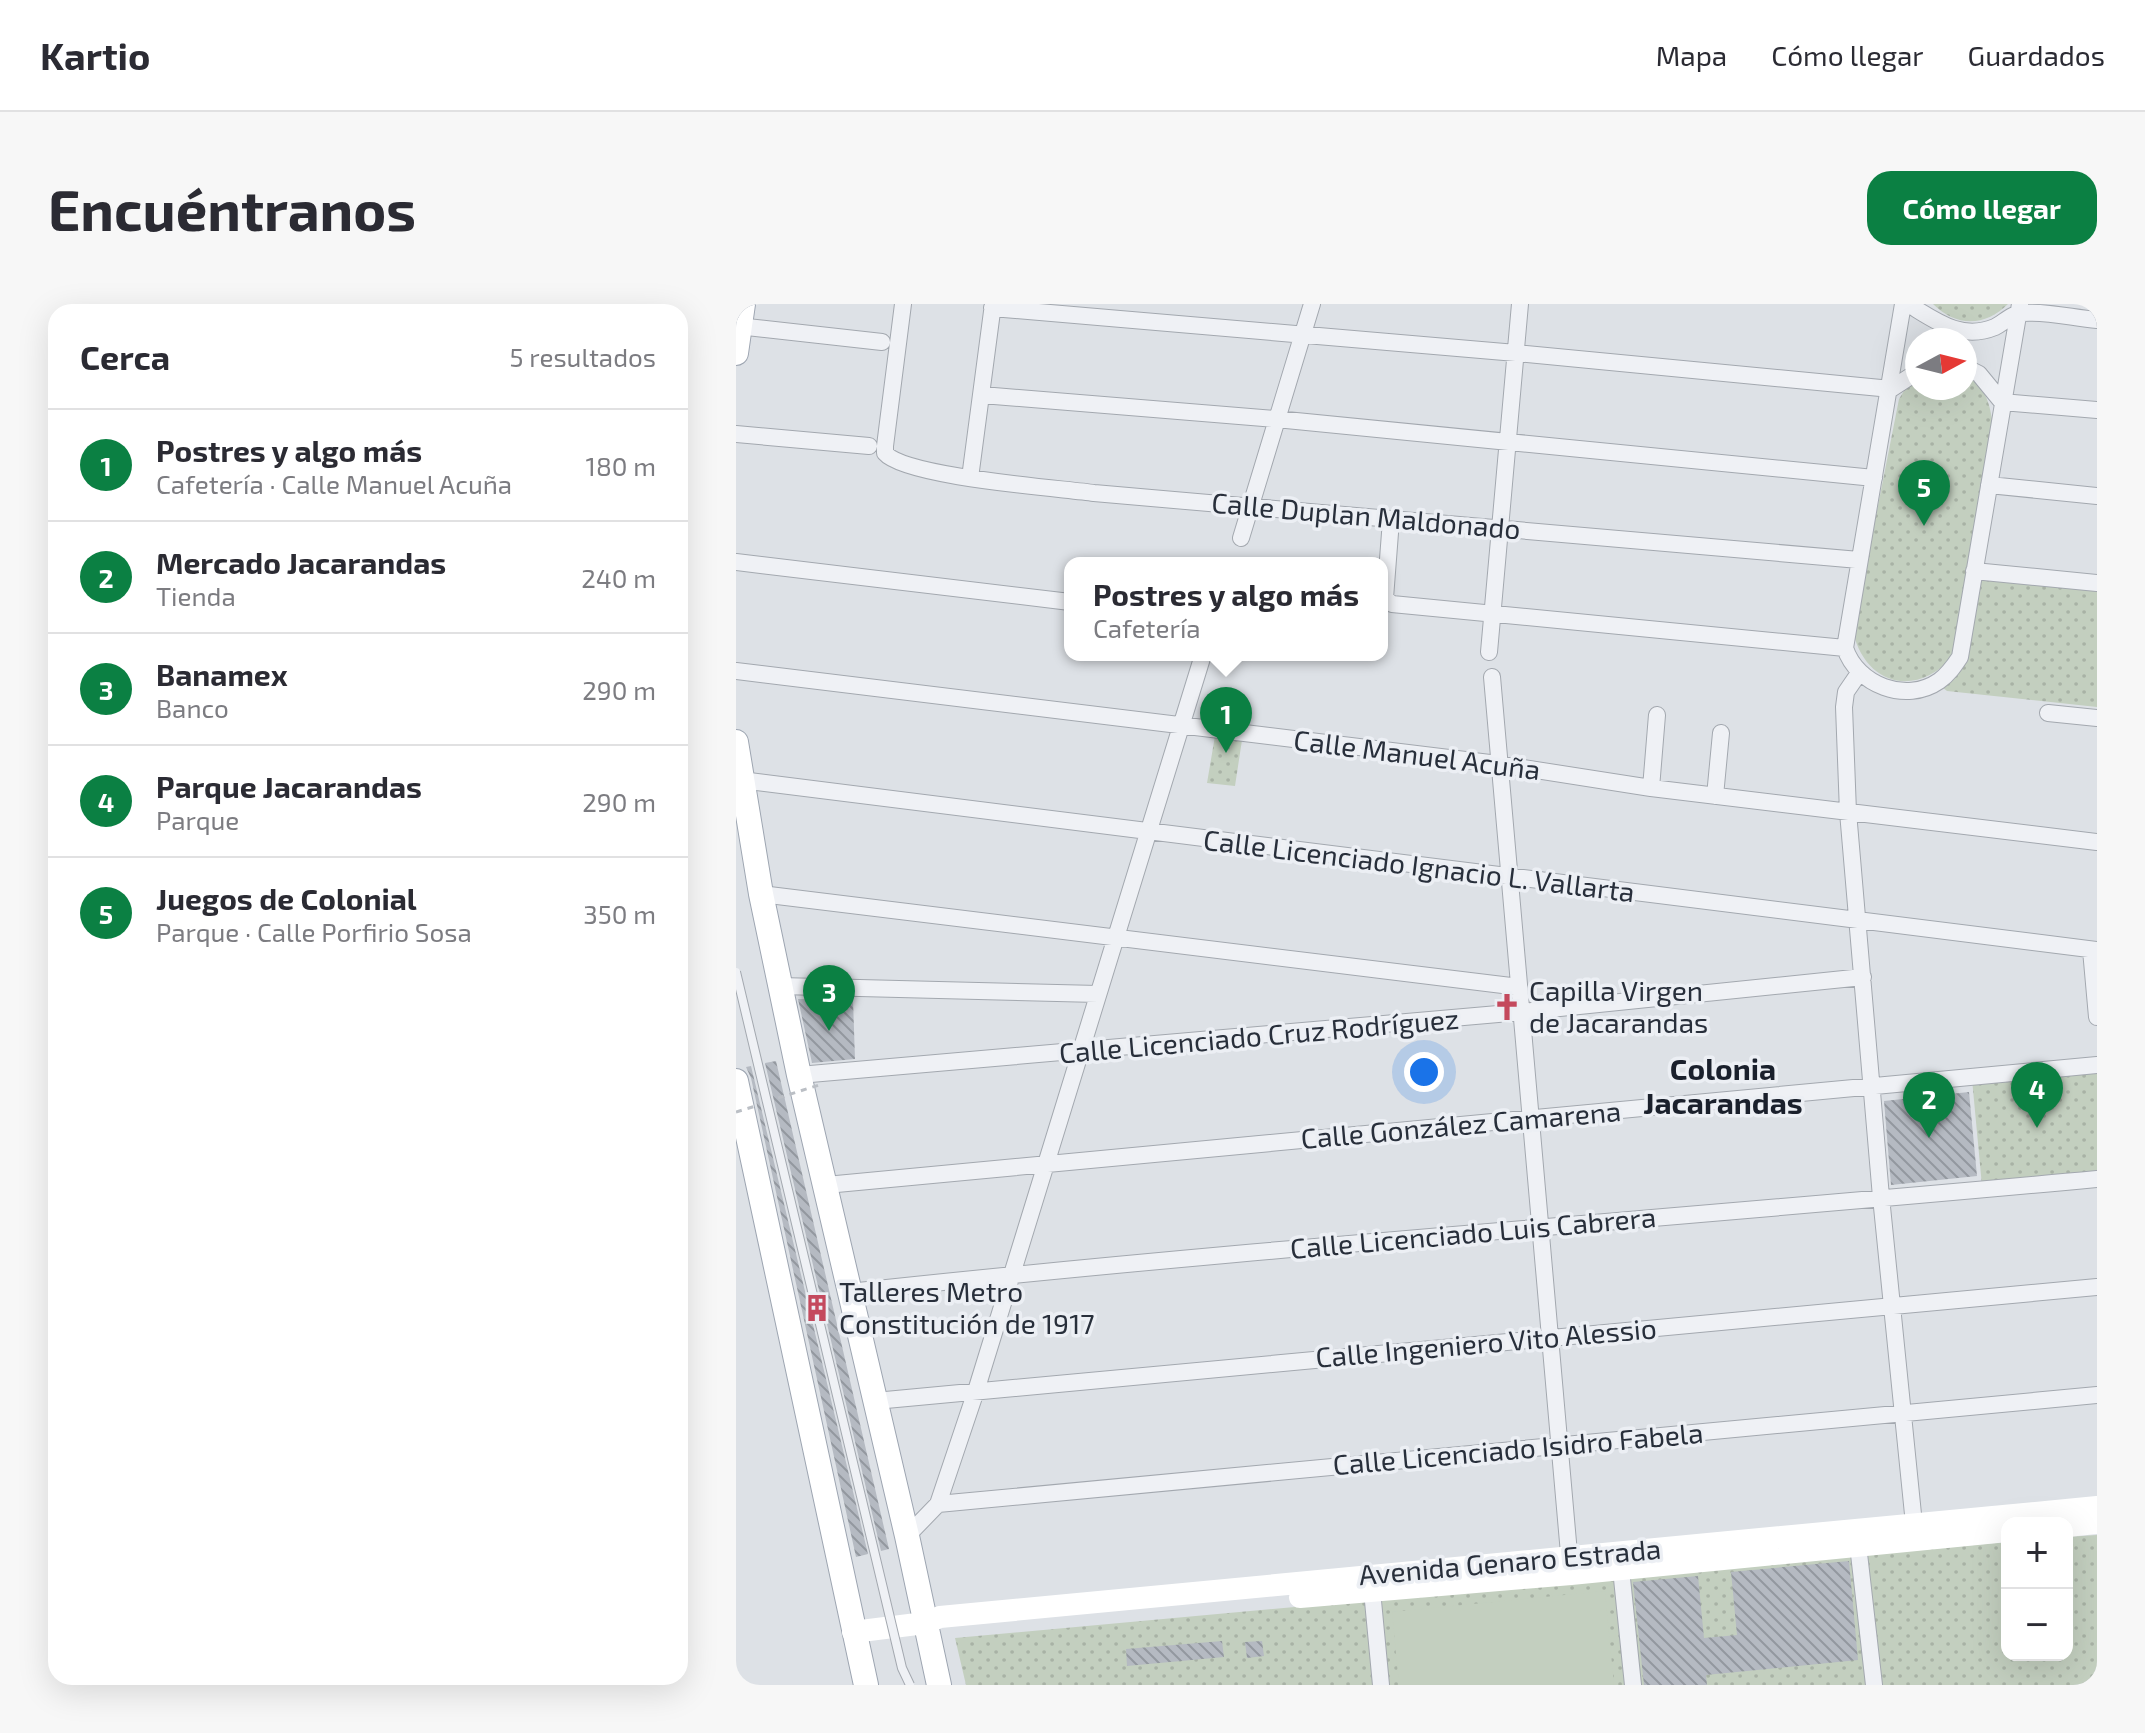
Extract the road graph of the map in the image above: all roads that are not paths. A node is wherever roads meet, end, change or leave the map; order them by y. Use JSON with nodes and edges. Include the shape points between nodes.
{"nodes":[{"id":1,"x":903,"y":304,"type":"edge"},
{"id":2,"x":1312,"y":304,"type":"edge"},
{"id":3,"x":1520,"y":304,"type":"edge"},
{"id":4,"x":1906,"y":304,"type":"edge"},
{"id":5,"x":993,"y":306,"type":"edge"},
{"id":6,"x":2020,"y":308,"type":"edge"},
{"id":7,"x":741,"y":315,"type":"edge"},
{"id":8,"x":2097,"y":320,"type":"edge"},
{"id":9,"x":1302,"y":335,"type":"junction"},
{"id":10,"x":882,"y":342,"type":"dead end"},
{"id":11,"x":736,"y":353,"type":"edge"},
{"id":12,"x":1516,"y":353,"type":"junction"},
{"id":13,"x":1977,"y":373,"type":"edge"},
{"id":14,"x":1905,"y":380,"type":"edge"},
{"id":15,"x":1891,"y":389,"type":"junction"},
{"id":16,"x":982,"y":395,"type":"junction"},
{"id":17,"x":2002,"y":402,"type":"junction"},
{"id":18,"x":2097,"y":410,"type":"edge"},
{"id":19,"x":1276,"y":419,"type":"junction"},
{"id":20,"x":736,"y":434,"type":"edge"},
{"id":21,"x":1508,"y":442,"type":"junction"},
{"id":22,"x":877,"y":446,"type":"junction"},
{"id":23,"x":970,"y":478,"type":"junction"},
{"id":24,"x":1874,"y":478,"type":"junction"},
{"id":25,"x":1989,"y":485,"type":"junction"},
{"id":26,"x":2097,"y":496,"type":"edge"},
{"id":27,"x":1250,"y":506,"type":"junction"},
{"id":28,"x":1391,"y":520,"type":"junction"},
{"id":29,"x":1500,"y":527,"type":"junction"},
{"id":30,"x":1241,"y":538,"type":"dead end"},
{"id":31,"x":1388,"y":559,"type":"edge"},
{"id":32,"x":1859,"y":560,"type":"junction"},
{"id":33,"x":736,"y":562,"type":"edge"},
{"id":34,"x":1974,"y":571,"type":"junction"},
{"id":35,"x":2097,"y":583,"type":"edge"},
{"id":36,"x":1064,"y":601,"type":"edge"},
{"id":37,"x":1388,"y":601,"type":"edge"},
{"id":38,"x":1491,"y":615,"type":"junction"},
{"id":39,"x":1845,"y":648,"type":"junction"},
{"id":40,"x":1489,"y":652,"type":"dead end"},
{"id":41,"x":1201,"y":661,"type":"edge"},
{"id":42,"x":736,"y":671,"type":"edge"},
{"id":43,"x":1859,"y":673,"type":"junction"},
{"id":44,"x":1492,"y":677,"type":"dead end"},
{"id":45,"x":2048,"y":713,"type":"dead end"},
{"id":46,"x":1657,"y":715,"type":"dead end"},
{"id":47,"x":2097,"y":718,"type":"edge"},
{"id":48,"x":1181,"y":725,"type":"junction"},
{"id":49,"x":1721,"y":733,"type":"dead end"},
{"id":50,"x":736,"y":742,"type":"edge"},
{"id":51,"x":1498,"y":764,"type":"junction"},
{"id":52,"x":741,"y":780,"type":"junction"},
{"id":53,"x":1651,"y":788,"type":"junction"},
{"id":54,"x":1715,"y":796,"type":"junction"},
{"id":55,"x":1848,"y":812,"type":"junction"},
{"id":56,"x":1148,"y":833,"type":"junction"},
{"id":57,"x":2097,"y":842,"type":"edge"},
{"id":58,"x":1508,"y":876,"type":"junction"},
{"id":59,"x":761,"y":894,"type":"junction"},
{"id":60,"x":1858,"y":920,"type":"junction"},
{"id":61,"x":1116,"y":937,"type":"junction"},
{"id":62,"x":2094,"y":950,"type":"edge"},
{"id":63,"x":736,"y":972,"type":"edge"},
{"id":64,"x":1863,"y":977,"type":"junction"},
{"id":65,"x":780,"y":986,"type":"junction"},
{"id":66,"x":1519,"y":987,"type":"junction"},
{"id":67,"x":1098,"y":994,"type":"junction"},
{"id":68,"x":1521,"y":1012,"type":"junction"},
{"id":69,"x":2097,"y":1017,"type":"edge"},
{"id":70,"x":1080,"y":1052,"type":"junction"},
{"id":71,"x":2097,"y":1065,"type":"edge"},
{"id":72,"x":799,"y":1075,"type":"junction"},
{"id":73,"x":736,"y":1081,"type":"edge"},
{"id":74,"x":1872,"y":1088,"type":"junction"},
{"id":75,"x":1531,"y":1118,"type":"junction"},
{"id":76,"x":741,"y":1126,"type":"edge"},
{"id":77,"x":1045,"y":1163,"type":"junction"},
{"id":78,"x":2097,"y":1179,"type":"edge"},
{"id":79,"x":826,"y":1185,"type":"junction"},
{"id":80,"x":1881,"y":1197,"type":"junction"},
{"id":81,"x":1541,"y":1226,"type":"junction"},
{"id":82,"x":1011,"y":1275,"type":"junction"},
{"id":83,"x":2097,"y":1287,"type":"edge"},
{"id":84,"x":849,"y":1292,"type":"junction"},
{"id":85,"x":1892,"y":1306,"type":"junction"},
{"id":86,"x":1551,"y":1336,"type":"junction"},
{"id":87,"x":976,"y":1391,"type":"junction"},
{"id":88,"x":2097,"y":1395,"type":"edge"},
{"id":89,"x":875,"y":1401,"type":"junction"},
{"id":90,"x":1902,"y":1413,"type":"junction"},
{"id":91,"x":1561,"y":1444,"type":"junction"},
{"id":92,"x":938,"y":1504,"type":"junction"},
{"id":93,"x":2097,"y":1507,"type":"edge"},
{"id":94,"x":2097,"y":1523,"type":"edge"},
{"id":95,"x":2073,"y":1525,"type":"edge"},
{"id":96,"x":1914,"y":1531,"type":"junction"},
{"id":97,"x":2001,"y":1531,"type":"edge"},
{"id":98,"x":907,"y":1536,"type":"junction"},
{"id":99,"x":1858,"y":1545,"type":"junction"},
{"id":100,"x":1570,"y":1565,"type":"junction"},
{"id":101,"x":1621,"y":1569,"type":"junction"},
{"id":102,"x":1373,"y":1601,"type":"dead end"},
{"id":103,"x":925,"y":1623,"type":"junction"},
{"id":104,"x":853,"y":1632,"type":"junction"},
{"id":105,"x":866,"y":1685,"type":"edge"},
{"id":106,"x":910,"y":1685,"type":"edge"},
{"id":107,"x":939,"y":1685,"type":"edge"},
{"id":108,"x":950,"y":1685,"type":"edge"},
{"id":109,"x":1381,"y":1685,"type":"edge"},
{"id":110,"x":1633,"y":1685,"type":"edge"},
{"id":111,"x":1874,"y":1685,"type":"edge"}],
"edges":[{"from":1,"to":22,"type":"street"},
{"from":2,"to":9,"type":"street"},
{"from":3,"to":12,"type":"street"},
{"from":4,"to":6,"type":"street","via":[[1953,330],[1975,332],[1990,329]]},
{"from":4,"to":15,"type":"street"},
{"from":5,"to":9,"type":"street"},
{"from":5,"to":16,"type":"street"},
{"from":6,"to":8,"type":"street"},
{"from":6,"to":17,"type":"street"},
{"from":7,"to":10,"type":"street"},
{"from":7,"to":11,"type":"main road"},
{"from":9,"to":12,"type":"street"},
{"from":9,"to":19,"type":"street"},
{"from":12,"to":15,"type":"street"},
{"from":12,"to":21,"type":"street"},
{"from":13,"to":17,"type":"street"},
{"from":14,"to":15,"type":"street"},
{"from":15,"to":24,"type":"street"},
{"from":16,"to":19,"type":"street"},
{"from":16,"to":23,"type":"street"},
{"from":17,"to":18,"type":"street"},
{"from":17,"to":25,"type":"street"},
{"from":19,"to":21,"type":"street"},
{"from":19,"to":27,"type":"street"},
{"from":20,"to":22,"type":"street"},
{"from":21,"to":24,"type":"street"},
{"from":21,"to":29,"type":"street"},
{"from":22,"to":23,"type":"street","name":"Calle Duplan Maldonado","via":[[896,462]]},
{"from":23,"to":27,"type":"street","name":"Calle Duplan Maldonado"},
{"from":24,"to":32,"type":"street"},
{"from":25,"to":26,"type":"street"},
{"from":25,"to":34,"type":"street"},
{"from":27,"to":28,"type":"street","name":"Calle Duplan Maldonado"},
{"from":27,"to":30,"type":"street"},
{"from":28,"to":29,"type":"street","name":"Calle Duplan Maldonado"},
{"from":28,"to":31,"type":"street"},
{"from":29,"to":32,"type":"street","name":"Calle Duplan Maldonado"},
{"from":29,"to":38,"type":"street"},
{"from":32,"to":39,"type":"street"},
{"from":33,"to":36,"type":"street"},
{"from":34,"to":35,"type":"street"},
{"from":34,"to":43,"type":"street","via":[[1960,657],[1939,681],[1893,690]]},
{"from":37,"to":38,"type":"street"},
{"from":38,"to":39,"type":"street"},
{"from":38,"to":40,"type":"street"},
{"from":39,"to":43,"type":"street"},
{"from":41,"to":48,"type":"street"},
{"from":42,"to":48,"type":"street","name":"Calle Manuel Acuña"},
{"from":43,"to":55,"type":"street","via":[[1846,692],[1844,707]]},
{"from":44,"to":51,"type":"street"},
{"from":45,"to":47,"type":"street"},
{"from":46,"to":53,"type":"street"},
{"from":48,"to":51,"type":"street","name":"Calle Manuel Acuña"},
{"from":48,"to":56,"type":"street"},
{"from":49,"to":54,"type":"street"},
{"from":50,"to":52,"type":"main road"},
{"from":51,"to":53,"type":"street","name":"Calle Manuel Acuña"},
{"from":51,"to":58,"type":"street"},
{"from":52,"to":56,"type":"street","name":"Calle Licenciado Ignacio L. Vallarta"},
{"from":52,"to":59,"type":"main road"},
{"from":53,"to":54,"type":"street","name":"Calle Manuel Acuña"},
{"from":54,"to":55,"type":"street","name":"Calle Manuel Acuña"},
{"from":55,"to":57,"type":"street","name":"Calle Manuel Acuña"},
{"from":55,"to":60,"type":"street"},
{"from":56,"to":58,"type":"street","name":"Calle Licenciado Ignacio L. Vallarta"},
{"from":56,"to":61,"type":"street"},
{"from":58,"to":60,"type":"street","name":"Calle Licenciado Ignacio L. Vallarta"},
{"from":58,"to":66,"type":"street"},
{"from":59,"to":61,"type":"street"},
{"from":59,"to":65,"type":"main road"},
{"from":60,"to":62,"type":"street","name":"Calle Licenciado Ignacio L. Vallarta"},
{"from":60,"to":64,"type":"street"},
{"from":61,"to":66,"type":"street"},
{"from":61,"to":67,"type":"street"},
{"from":62,"to":69,"type":"street"},
{"from":63,"to":106,"type":"lane","bridge":true},
{"from":64,"to":68,"type":"street","name":"Calle Licenciado Cruz Rodríguez"},
{"from":64,"to":74,"type":"street"},
{"from":65,"to":67,"type":"street"},
{"from":65,"to":72,"type":"main road"},
{"from":66,"to":68,"type":"street"},
{"from":67,"to":70,"type":"street"},
{"from":68,"to":70,"type":"street","name":"Calle Licenciado Cruz Rodríguez"},
{"from":68,"to":75,"type":"street"},
{"from":70,"to":72,"type":"street","name":"Calle Licenciado Cruz Rodríguez"},
{"from":70,"to":77,"type":"street"},
{"from":71,"to":74,"type":"street","name":"Calle González Camarena"},
{"from":72,"to":79,"type":"main road"},
{"from":73,"to":76,"type":"main road"},
{"from":74,"to":75,"type":"street","name":"Calle González Camarena"},
{"from":74,"to":80,"type":"street"},
{"from":75,"to":77,"type":"street","name":"Calle González Camarena"},
{"from":75,"to":81,"type":"street"},
{"from":76,"to":104,"type":"main road"},
{"from":77,"to":79,"type":"street","name":"Calle González Camarena"},
{"from":77,"to":82,"type":"street"},
{"from":78,"to":80,"type":"street","name":"Calle Licenciado Luis Cabrera"},
{"from":79,"to":84,"type":"main road"},
{"from":80,"to":81,"type":"street","name":"Calle Licenciado Luis Cabrera"},
{"from":80,"to":85,"type":"street"},
{"from":81,"to":82,"type":"street","name":"Calle Licenciado Luis Cabrera"},
{"from":81,"to":86,"type":"street"},
{"from":82,"to":84,"type":"street","name":"Calle Licenciado Luis Cabrera"},
{"from":82,"to":87,"type":"street"},
{"from":83,"to":85,"type":"street","name":"Calle Ingeniero Vito Alessio"},
{"from":84,"to":89,"type":"main road"},
{"from":85,"to":86,"type":"street","name":"Calle Ingeniero Vito Alessio"},
{"from":85,"to":90,"type":"street"},
{"from":86,"to":87,"type":"street","name":"Calle Ingeniero Vito Alessio"},
{"from":86,"to":91,"type":"street"},
{"from":87,"to":89,"type":"street","name":"Calle Ingeniero Vito Alessio"},
{"from":87,"to":92,"type":"street"},
{"from":88,"to":90,"type":"street","name":"Calle Licenciado Isidro Fabela"},
{"from":89,"to":98,"type":"main road"},
{"from":90,"to":91,"type":"street","name":"Calle Licenciado Isidro Fabela"},
{"from":90,"to":96,"type":"street"},
{"from":91,"to":92,"type":"street","name":"Calle Licenciado Isidro Fabela"},
{"from":91,"to":100,"type":"street"},
{"from":92,"to":98,"type":"street"},
{"from":93,"to":96,"type":"street","name":"Avenida Genaro Estrada"},
{"from":94,"to":95,"type":"street"},
{"from":96,"to":97,"type":"street","name":"Avenida Genaro Estrada"},
{"from":96,"to":99,"type":"street","name":"Avenida Genaro Estrada"},
{"from":96,"to":100,"type":"street","name":"Avenida Genaro Estrada"},
{"from":98,"to":103,"type":"main road"},
{"from":99,"to":101,"type":"street","name":"Avenida Genaro Estrada"},
{"from":99,"to":111,"type":"street"},
{"from":100,"to":101,"type":"street","name":"Avenida Genaro Estrada"},
{"from":100,"to":103,"type":"street","name":"Avenida Genaro Estrada","via":[[940,1617]]},
{"from":101,"to":110,"type":"street"},
{"from":102,"to":109,"type":"street"},
{"from":103,"to":104,"type":"street","name":"Avenida Genaro Estrada"},
{"from":103,"to":107,"type":"main road"},
{"from":103,"to":108,"type":"main road"},
{"from":104,"to":105,"type":"main road"}]}
